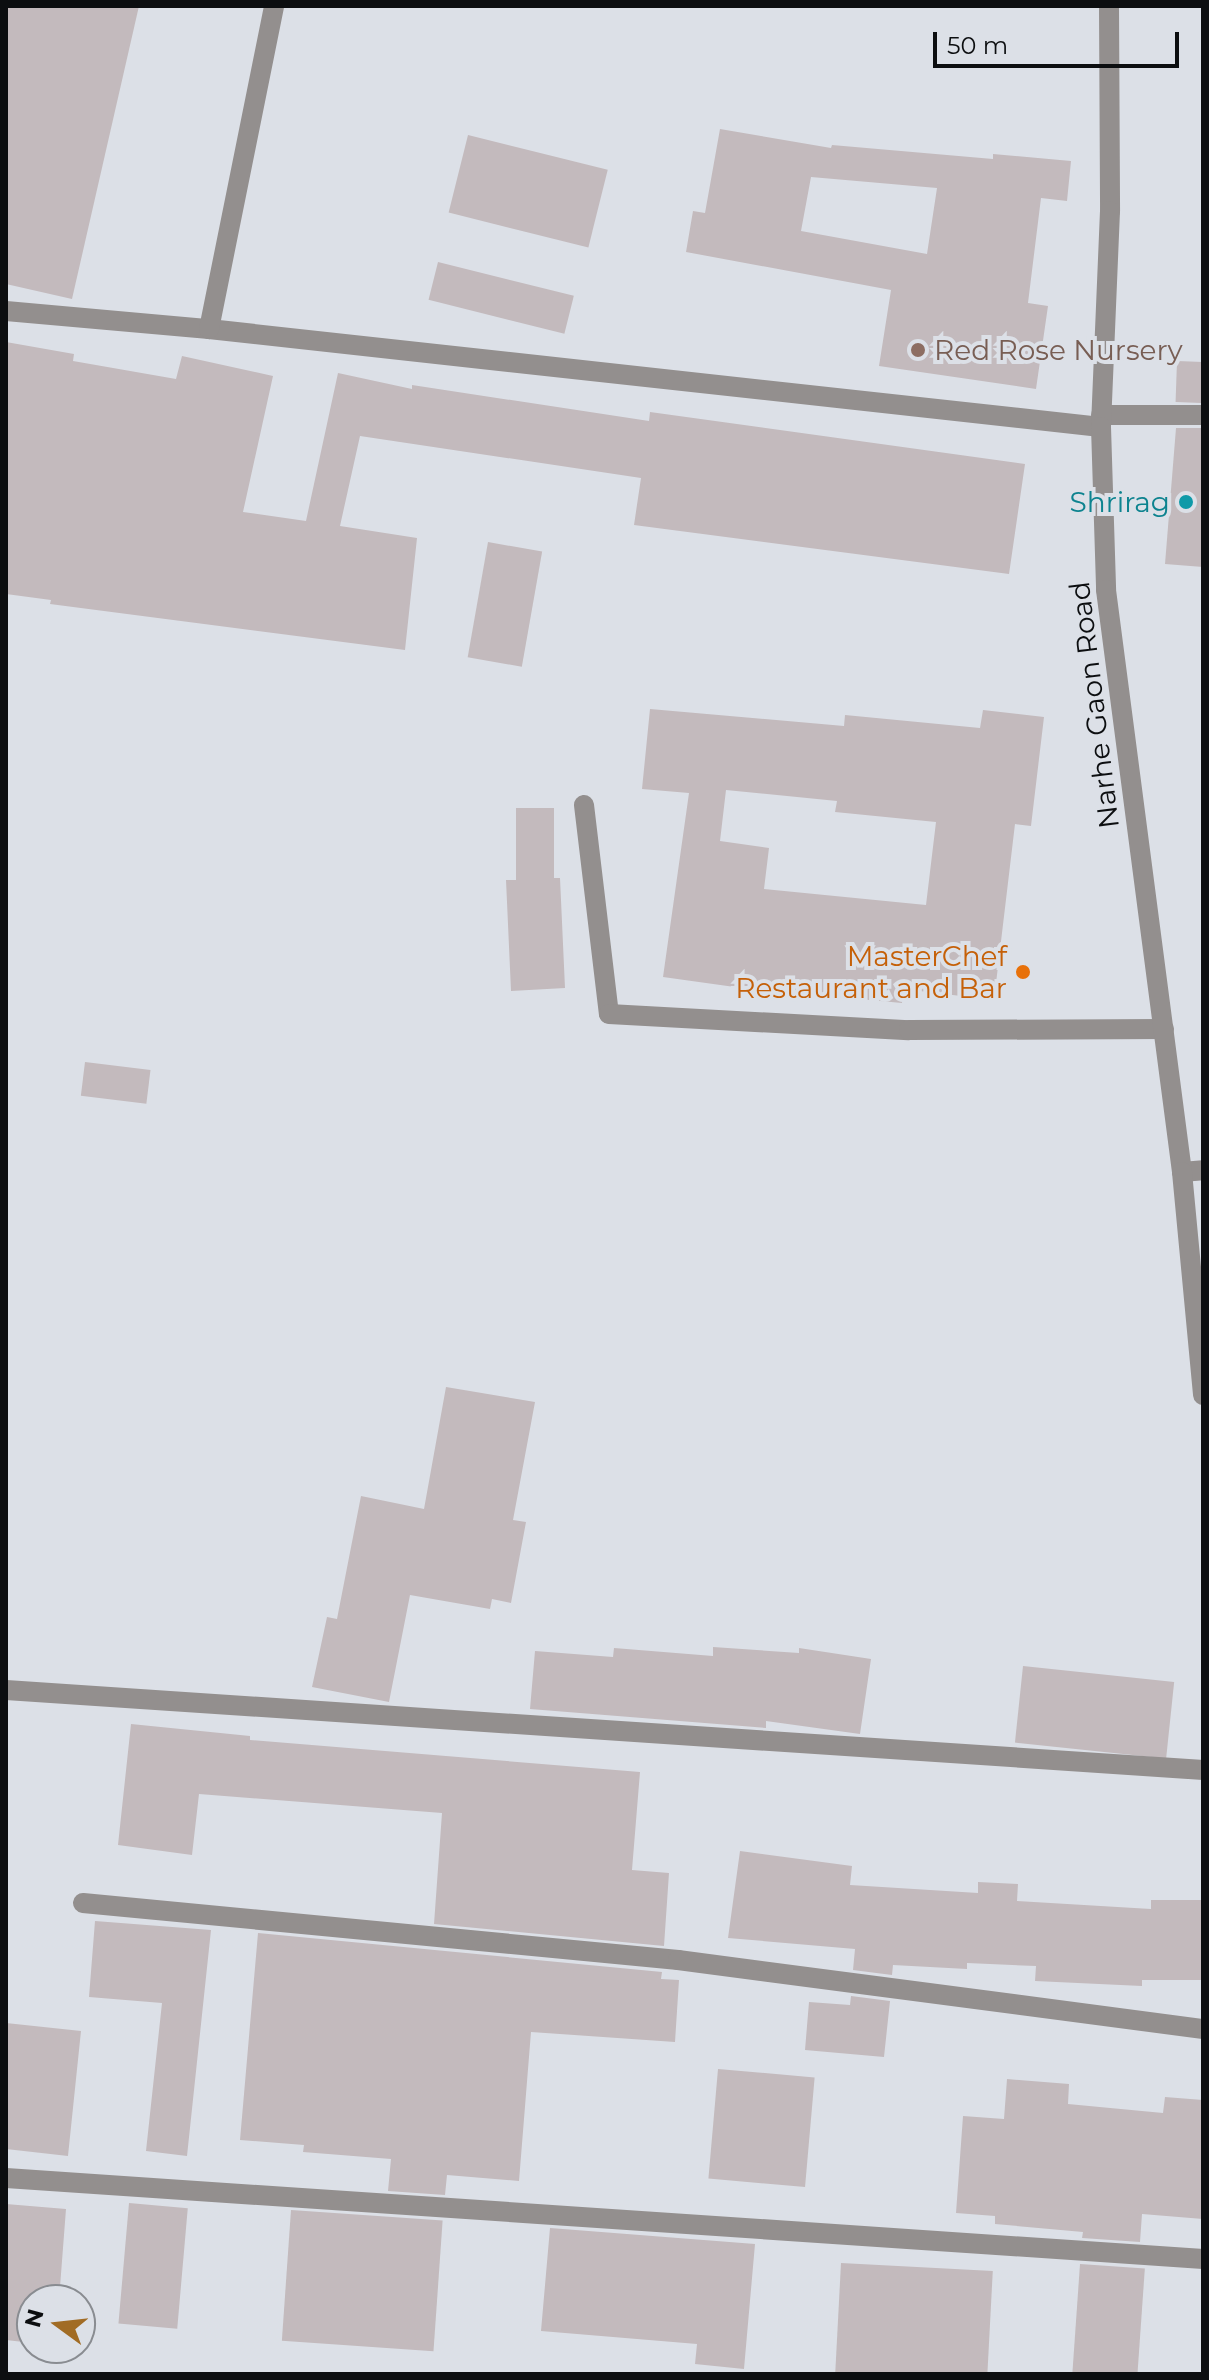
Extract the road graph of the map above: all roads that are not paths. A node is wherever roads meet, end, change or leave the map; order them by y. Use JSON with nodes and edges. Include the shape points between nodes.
{"nodes":[{"id":1,"x":274,"y":6,"type":"edge"},
{"id":2,"x":1109,"y":6,"type":"edge"},
{"id":3,"x":6,"y":311,"type":"edge"},
{"id":4,"x":209,"y":329,"type":"junction"},
{"id":5,"x":1203,"y":415,"type":"edge"},
{"id":6,"x":1101,"y":421,"type":"junction"},
{"id":7,"x":584,"y":805,"type":"dead end"},
{"id":8,"x":1164,"y":1029,"type":"junction"},
{"id":9,"x":1203,"y":1170,"type":"edge"},
{"id":10,"x":1182,"y":1172,"type":"junction"},
{"id":11,"x":1203,"y":1395,"type":"edge"},
{"id":12,"x":6,"y":1690,"type":"edge"},
{"id":13,"x":1203,"y":1770,"type":"edge"},
{"id":14,"x":83,"y":1903,"type":"dead end"},
{"id":15,"x":1203,"y":2029,"type":"edge"},
{"id":16,"x":6,"y":2178,"type":"edge"},
{"id":17,"x":1203,"y":2259,"type":"edge"}],
"edges":[{"from":1,"to":4,"type":"street"},
{"from":2,"to":6,"type":"street","name":"Narhe Gaon Road","via":[[1110,211]]},
{"from":3,"to":4,"type":"street"},
{"from":4,"to":6,"type":"street"},
{"from":5,"to":6,"type":"street"},
{"from":6,"to":8,"type":"street","name":"Narhe Gaon Road","via":[[1106,590]]},
{"from":7,"to":8,"type":"street","via":[[609,1014],[909,1030]]},
{"from":8,"to":10,"type":"street","name":"Narhe Gaon Road"},
{"from":9,"to":10,"type":"street"},
{"from":10,"to":11,"type":"street","name":"Narhe Gaon Road"},
{"from":12,"to":13,"type":"street"},
{"from":14,"to":15,"type":"street","via":[[678,1960]]},
{"from":16,"to":17,"type":"street"}]}
